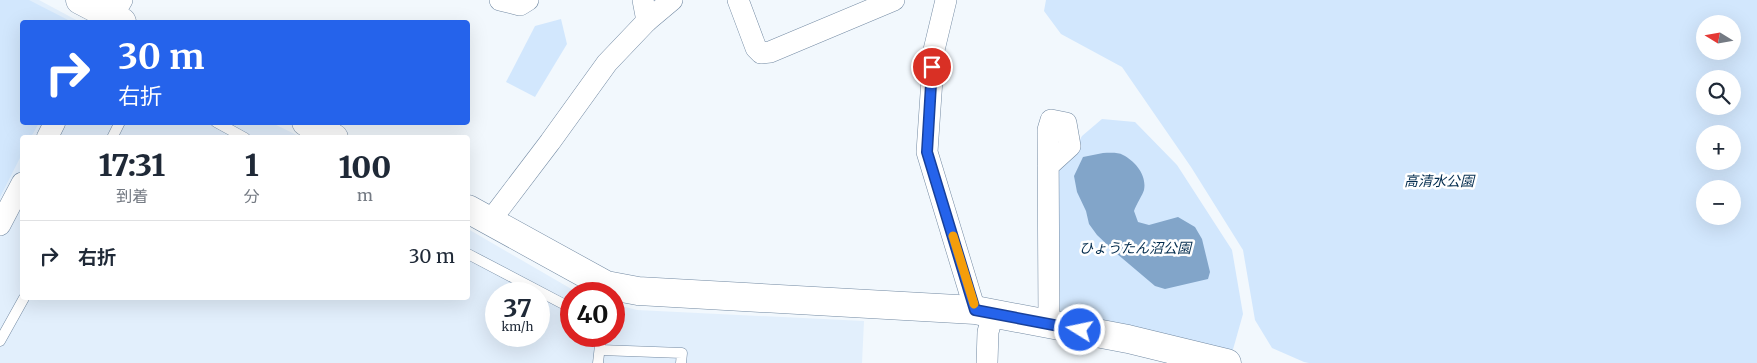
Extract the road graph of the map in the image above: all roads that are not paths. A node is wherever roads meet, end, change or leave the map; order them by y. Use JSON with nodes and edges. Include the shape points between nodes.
{"nodes":[{"id":1,"x":80,"y":0,"type":"edge"},
{"id":2,"x":500,"y":0,"type":"edge"},
{"id":3,"x":528,"y":0,"type":"edge"},
{"id":4,"x":672,"y":0,"type":"edge"},
{"id":5,"x":738,"y":0,"type":"edge"},
{"id":6,"x":894,"y":0,"type":"edge"},
{"id":7,"x":946,"y":0,"type":"edge"},
{"id":8,"x":645,"y":10,"type":"edge"},
{"id":9,"x":116,"y":16,"type":"edge"},
{"id":10,"x":221,"y":125,"type":"edge"},
{"id":11,"x":311,"y":125,"type":"edge"},
{"id":12,"x":240,"y":135,"type":"edge"},
{"id":13,"x":329,"y":135,"type":"edge"},
{"id":14,"x":1048,"y":166,"type":"dead end"},
{"id":15,"x":20,"y":187,"type":"edge"},
{"id":16,"x":479,"y":215,"type":"edge"},
{"id":17,"x":0,"y":225,"type":"edge"},
{"id":18,"x":470,"y":255,"type":"edge"},
{"id":19,"x":23,"y":300,"type":"edge"},
{"id":20,"x":560,"y":302,"type":"edge"},
{"id":21,"x":984,"y":312,"type":"junction"},
{"id":22,"x":1049,"y":324,"type":"junction"},
{"id":23,"x":0,"y":340,"type":"edge"},
{"id":24,"x":600,"y":347,"type":"edge"},
{"id":25,"x":600,"y":350,"type":"junction"},
{"id":26,"x":1192,"y":359,"type":"edge"},
{"id":27,"x":598,"y":363,"type":"edge"},
{"id":28,"x":681,"y":363,"type":"edge"},
{"id":29,"x":987,"y":363,"type":"edge"},
{"id":30,"x":1227,"y":363,"type":"edge"}],
"edges":[{"from":1,"to":9,"type":"street"},
{"from":2,"to":3,"type":"street","via":[[520,5]]},
{"from":4,"to":8,"type":"street"},
{"from":5,"to":6,"type":"street","via":[[756,48],[761,52],[770,52]]},
{"from":7,"to":21,"type":"street","via":[[934,50],[927,152]]},
{"from":8,"to":16,"type":"street","via":[[550,142]]},
{"from":10,"to":12,"type":"lane"},
{"from":11,"to":13,"type":"street"},
{"from":14,"to":22,"type":"street"},
{"from":15,"to":17,"type":"street"},
{"from":16,"to":21,"type":"street","via":[[606,285],[638,291]]},
{"from":18,"to":20,"type":"lane"},
{"from":19,"to":23,"type":"lane"},
{"from":21,"to":22,"type":"street"},
{"from":21,"to":29,"type":"street","via":[[988,332]]},
{"from":22,"to":26,"type":"street","via":[[1128,339]]},
{"from":24,"to":25,"type":"lane"},
{"from":25,"to":27,"type":"lane"},
{"from":25,"to":28,"type":"lane","via":[[682,353]]},
{"from":26,"to":30,"type":"street"}]}
